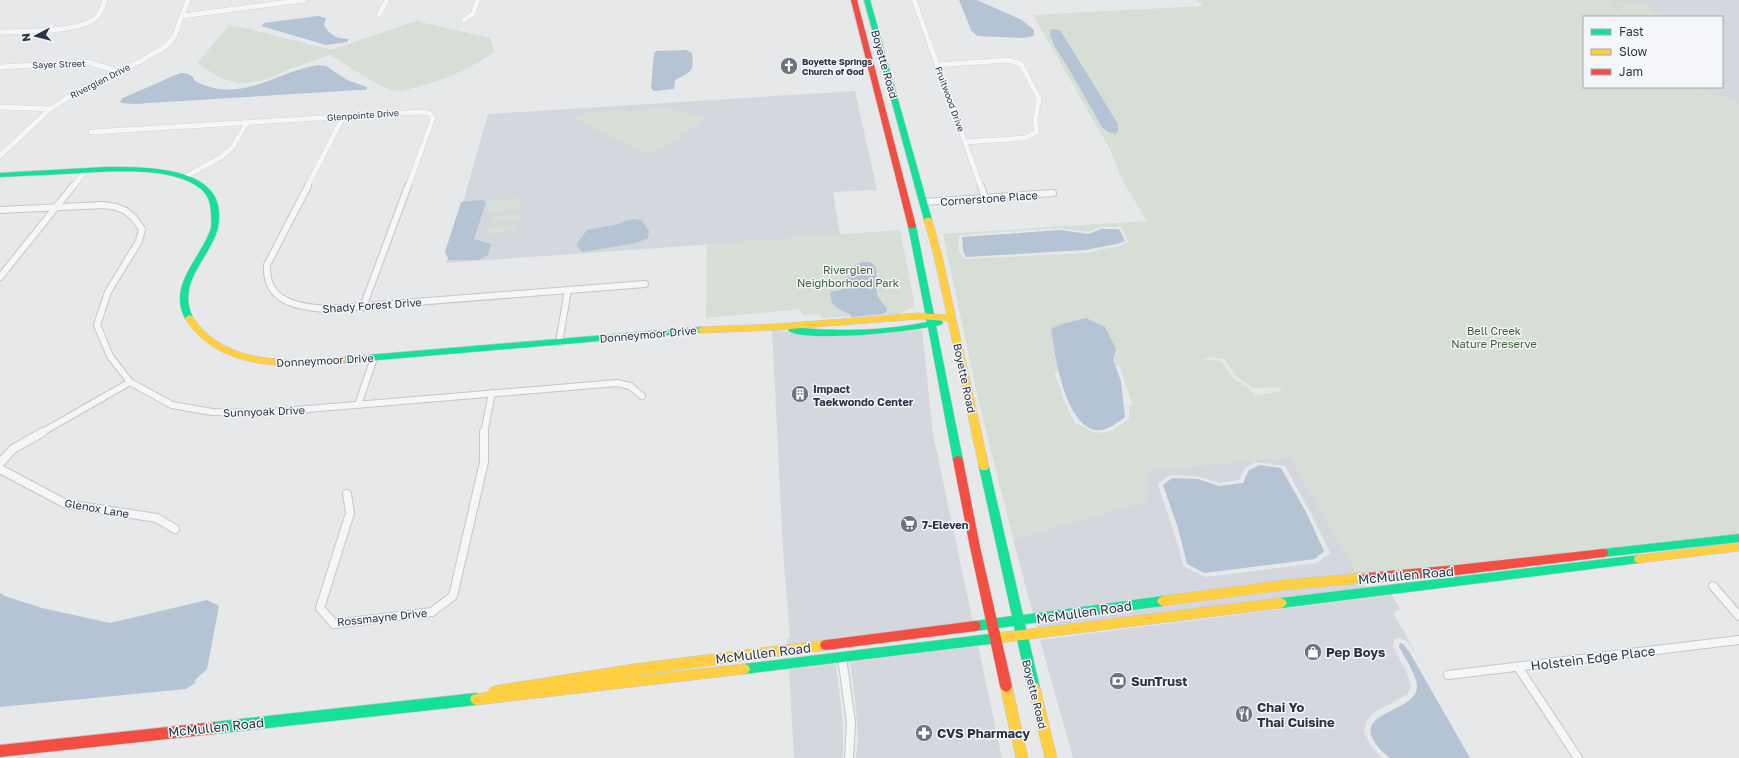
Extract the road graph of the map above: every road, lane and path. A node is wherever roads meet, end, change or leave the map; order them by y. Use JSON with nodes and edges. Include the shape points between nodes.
{"nodes":[{"id":1,"x":105,"y":0,"type":"edge"},
{"id":2,"x":188,"y":0,"type":"edge"},
{"id":3,"x":304,"y":0,"type":"edge"},
{"id":4,"x":387,"y":0,"type":"edge"},
{"id":5,"x":478,"y":0,"type":"edge"},
{"id":6,"x":854,"y":0,"type":"edge"},
{"id":7,"x":867,"y":0,"type":"edge"},
{"id":8,"x":914,"y":0,"type":"edge"},
{"id":9,"x":379,"y":15,"type":"dead end"},
{"id":10,"x":182,"y":16,"type":"junction"},
{"id":11,"x":464,"y":20,"type":"dead end"},
{"id":12,"x":0,"y":32,"type":"edge"},
{"id":13,"x":937,"y":64,"type":"junction"},
{"id":14,"x":0,"y":67,"type":"edge"},
{"id":15,"x":118,"y":71,"type":"junction"},
{"id":16,"x":0,"y":107,"type":"edge"},
{"id":17,"x":50,"y":109,"type":"junction"},
{"id":18,"x":343,"y":117,"type":"junction"},
{"id":19,"x":248,"y":123,"type":"junction"},
{"id":20,"x":91,"y":132,"type":"dead end"},
{"id":21,"x":966,"y":142,"type":"junction"},
{"id":22,"x":0,"y":156,"type":"edge"},
{"id":23,"x":86,"y":170,"type":"junction"},
{"id":24,"x":0,"y":176,"type":"edge"},
{"id":25,"x":185,"y":177,"type":"junction"},
{"id":26,"x":1053,"y":193,"type":"dead end"},
{"id":27,"x":985,"y":198,"type":"junction"},
{"id":28,"x":924,"y":202,"type":"junction"},
{"id":29,"x":58,"y":206,"type":"junction"},
{"id":30,"x":0,"y":210,"type":"edge"},
{"id":31,"x":0,"y":277,"type":"edge"},
{"id":32,"x":645,"y":284,"type":"dead end"},
{"id":33,"x":568,"y":290,"type":"junction"},
{"id":34,"x":363,"y":307,"type":"junction"},
{"id":35,"x":952,"y":318,"type":"junction"},
{"id":36,"x":932,"y":320,"type":"junction"},
{"id":37,"x":559,"y":342,"type":"junction"},
{"id":38,"x":374,"y":358,"type":"junction"},
{"id":39,"x":130,"y":382,"type":"junction"},
{"id":40,"x":492,"y":394,"type":"junction"},
{"id":41,"x":642,"y":396,"type":"dead end"},
{"id":42,"x":358,"y":405,"type":"junction"},
{"id":43,"x":0,"y":463,"type":"edge"},
{"id":44,"x":0,"y":469,"type":"edge"},
{"id":45,"x":347,"y":494,"type":"dead end"},
{"id":46,"x":175,"y":529,"type":"dead end"},
{"id":47,"x":1739,"y":538,"type":"edge"},
{"id":48,"x":1739,"y":548,"type":"edge"},
{"id":49,"x":1713,"y":586,"type":"dead end"},
{"id":50,"x":1739,"y":616,"type":"edge"},
{"id":51,"x":1018,"y":621,"type":"junction"},
{"id":52,"x":992,"y":624,"type":"junction"},
{"id":53,"x":1021,"y":636,"type":"junction"},
{"id":54,"x":995,"y":639,"type":"junction"},
{"id":55,"x":1739,"y":640,"type":"edge"},
{"id":56,"x":842,"y":657,"type":"junction"},
{"id":57,"x":1518,"y":667,"type":"junction"},
{"id":58,"x":1448,"y":675,"type":"dead end"},
{"id":59,"x":565,"y":679,"type":"junction"},
{"id":60,"x":567,"y":690,"type":"junction"},
{"id":61,"x":431,"y":703,"type":"junction"},
{"id":62,"x":0,"y":751,"type":"edge"},
{"id":63,"x":849,"y":758,"type":"edge"},
{"id":64,"x":1022,"y":758,"type":"edge"},
{"id":65,"x":1051,"y":758,"type":"edge"},
{"id":66,"x":1578,"y":758,"type":"edge"}],
"edges":[{"from":1,"to":12,"type":"street","via":[[97,16],[81,24],[63,29]]},
{"from":2,"to":10,"type":"street","name":"Riverglen Drive"},
{"from":3,"to":10,"type":"street"},
{"from":4,"to":9,"type":"street"},
{"from":5,"to":11,"type":"street","via":[[473,14]]},
{"from":6,"to":36,"type":"street","name":"Boyette Road","via":[[908,205]]},
{"from":7,"to":28,"type":"street","name":"Boyette Road"},
{"from":8,"to":13,"type":"street","name":"Fruitwood Drive"},
{"from":10,"to":15,"type":"street","name":"Riverglen Drive","via":[[174,37],[165,46]]},
{"from":13,"to":21,"type":"street","name":"Fruitwood Drive"},
{"from":13,"to":21,"type":"street","via":[[1008,60],[1021,64],[1040,99],[1035,122],[1037,132],[1025,138]]},
{"from":14,"to":15,"type":"street","name":"Sayer Street","via":[[88,62]]},
{"from":15,"to":17,"type":"street","name":"Riverglen Drive"},
{"from":16,"to":17,"type":"street"},
{"from":17,"to":22,"type":"street","name":"Riverglen Drive"},
{"from":18,"to":19,"type":"street","name":"Glenpointe Drive"},
{"from":18,"to":34,"type":"street","name":"Shady Forest Drive","via":[[267,265],[267,279],[273,291],[282,299],[297,305],[327,309]]},
{"from":18,"to":34,"type":"street","name":"Glenpointe Drive","via":[[419,112],[429,113],[433,118]]},
{"from":19,"to":20,"type":"street","name":"Glenpointe Drive"},
{"from":19,"to":25,"type":"street","via":[[232,148]]},
{"from":21,"to":27,"type":"street","name":"Fruitwood Drive"},
{"from":23,"to":24,"type":"street","name":"Donneymoor Drive"},
{"from":23,"to":25,"type":"street","name":"Donneymoor Drive","via":[[143,169]]},
{"from":23,"to":29,"type":"street"},
{"from":25,"to":38,"type":"street","name":"Donneymoor Drive","via":[[203,188],[213,199],[216,211],[216,224],[188,277],[184,295],[186,314],[195,330],[209,341],[236,354],[271,362]]},
{"from":26,"to":27,"type":"street","name":"Cornerstone Place"},
{"from":27,"to":28,"type":"street","name":"Cornerstone Place"},
{"from":28,"to":35,"type":"street","name":"Boyette Road"},
{"from":29,"to":30,"type":"street","name":"Sunnyoak Drive"},
{"from":29,"to":31,"type":"street"},
{"from":29,"to":39,"type":"street","name":"Sunnyoak Drive","via":[[114,206],[136,218],[142,229],[139,241],[108,292],[97,325],[110,356]]},
{"from":32,"to":33,"type":"street","name":"Shady Forest Drive"},
{"from":33,"to":34,"type":"street","name":"Shady Forest Drive"},
{"from":33,"to":37,"type":"street"},
{"from":35,"to":36,"type":"street","name":"Donneymoor Drive"},
{"from":35,"to":51,"type":"street","name":"Boyette Road"},
{"from":36,"to":37,"type":"street","name":"Donneymoor Drive","via":[[918,316],[777,327],[726,327]]},
{"from":36,"to":52,"type":"street","name":"Boyette Road"},
{"from":37,"to":38,"type":"street","name":"Donneymoor Drive"},
{"from":38,"to":42,"type":"street"},
{"from":39,"to":42,"type":"street","name":"Sunnyoak Drive","via":[[172,405],[212,412],[260,413]]},
{"from":39,"to":43,"type":"street","via":[[13,449]]},
{"from":40,"to":41,"type":"street","name":"Sunnyoak Drive","via":[[617,384],[630,386]]},
{"from":40,"to":42,"type":"street","name":"Sunnyoak Drive"},
{"from":40,"to":45,"type":"street","name":"Rossmayne Drive","via":[[484,430],[484,462],[453,596],[432,612],[334,624],[320,608],[350,513]]},
{"from":44,"to":46,"type":"street","name":"Glenox Lane","via":[[66,504],[157,518]]},
{"from":47,"to":51,"type":"street","name":"McMullen Road","via":[[1420,574],[1285,585]]},
{"from":48,"to":53,"type":"street","name":"McMullen Road"},
{"from":49,"to":50,"type":"street"},
{"from":51,"to":52,"type":"street","name":"McMullen Road"},
{"from":51,"to":53,"type":"street","name":"Boyette Road"},
{"from":52,"to":54,"type":"street","name":"Boyette Road"},
{"from":52,"to":59,"type":"street","name":"McMullen Road"},
{"from":53,"to":54,"type":"street","name":"McMullen Road"},
{"from":53,"to":65,"type":"street","name":"Boyette Road"},
{"from":54,"to":56,"type":"street","name":"McMullen Road"},
{"from":54,"to":64,"type":"street","name":"Boyette Road"},
{"from":55,"to":57,"type":"street","name":"Holstein Edge Place"},
{"from":56,"to":60,"type":"street","name":"McMullen Road"},
{"from":56,"to":63,"type":"street","via":[[850,722]]},
{"from":57,"to":58,"type":"street","name":"Holstein Edge Place"},
{"from":57,"to":66,"type":"street"},
{"from":59,"to":60,"type":"street"},
{"from":59,"to":61,"type":"street","name":"McMullen Road"},
{"from":60,"to":61,"type":"street","name":"McMullen Road"},
{"from":61,"to":62,"type":"street","name":"McMullen Road"}]}
